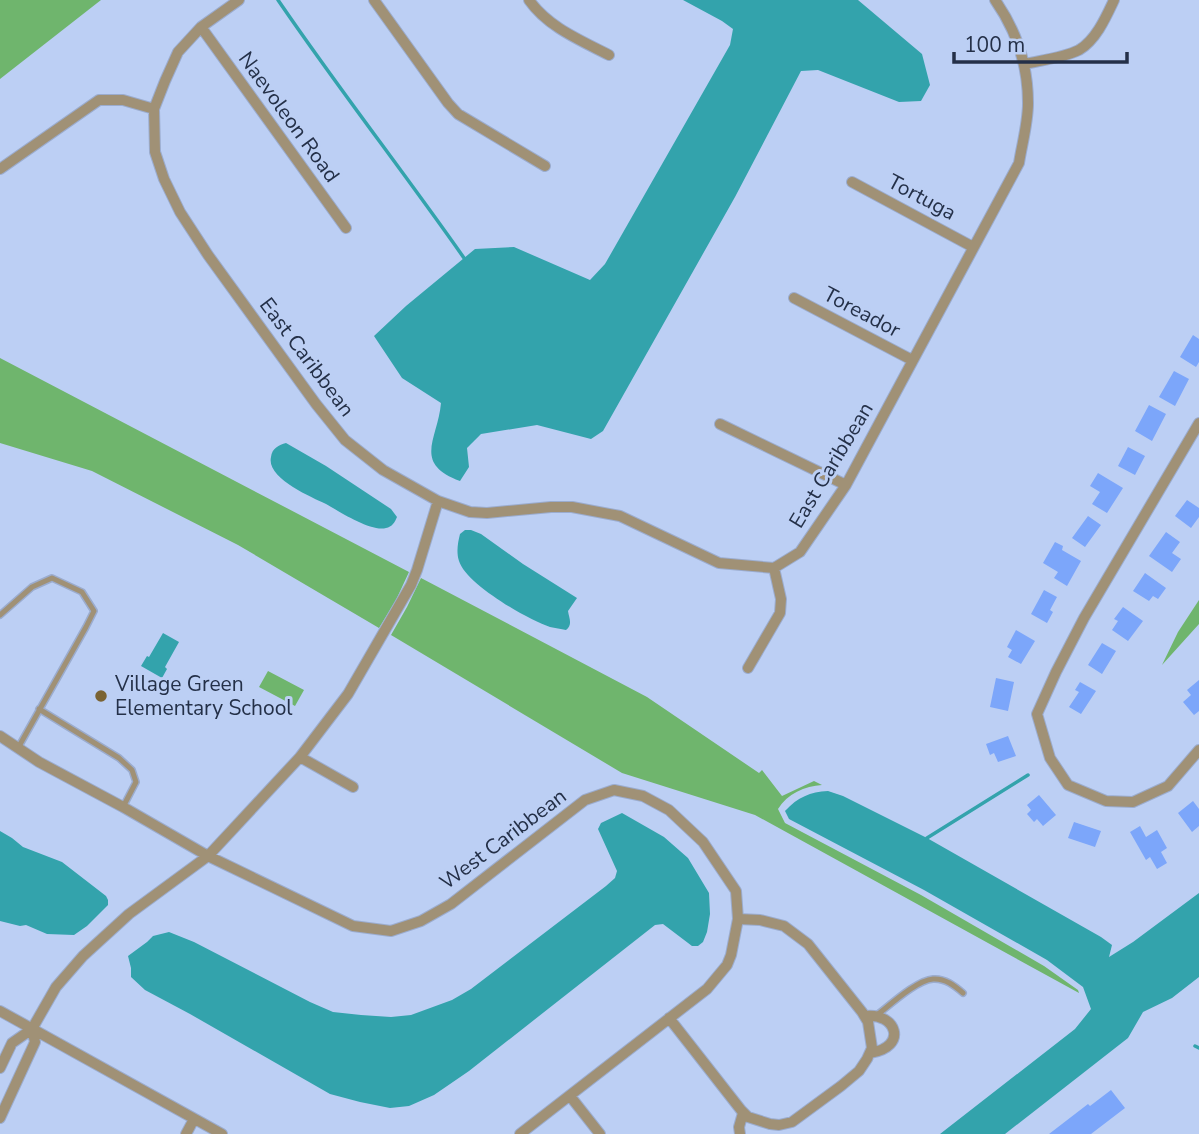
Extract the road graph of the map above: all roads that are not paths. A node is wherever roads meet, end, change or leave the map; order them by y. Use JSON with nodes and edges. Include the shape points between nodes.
{"nodes":[{"id":1,"x":239,"y":0,"type":"edge"},
{"id":2,"x":374,"y":0,"type":"edge"},
{"id":3,"x":529,"y":0,"type":"edge"},
{"id":4,"x":995,"y":0,"type":"edge"},
{"id":5,"x":1114,"y":0,"type":"edge"},
{"id":6,"x":201,"y":27,"type":"junction"},
{"id":7,"x":609,"y":55,"type":"dead end"},
{"id":8,"x":1024,"y":64,"type":"junction"},
{"id":9,"x":154,"y":109,"type":"junction"},
{"id":10,"x":545,"y":166,"type":"dead end"},
{"id":11,"x":0,"y":169,"type":"edge"},
{"id":12,"x":852,"y":182,"type":"dead end"},
{"id":13,"x":346,"y":228,"type":"dead end"},
{"id":14,"x":973,"y":247,"type":"junction"},
{"id":15,"x":794,"y":298,"type":"dead end"},
{"id":16,"x":912,"y":360,"type":"junction"},
{"id":17,"x":1199,"y":423,"type":"edge"},
{"id":18,"x":720,"y":424,"type":"dead end"},
{"id":19,"x":846,"y":485,"type":"junction"},
{"id":20,"x":438,"y":501,"type":"junction"},
{"id":21,"x":774,"y":568,"type":"junction"},
{"id":22,"x":0,"y":615,"type":"edge"},
{"id":23,"x":748,"y":668,"type":"dead end"},
{"id":24,"x":40,"y":709,"type":"junction"},
{"id":25,"x":0,"y":736,"type":"edge"},
{"id":26,"x":18,"y":748,"type":"junction"},
{"id":27,"x":1199,"y":750,"type":"edge"},
{"id":28,"x":300,"y":757,"type":"junction"},
{"id":29,"x":353,"y":787,"type":"dead end"},
{"id":30,"x":123,"y":807,"type":"junction"},
{"id":31,"x":208,"y":856,"type":"junction"},
{"id":32,"x":738,"y":919,"type":"junction"},
{"id":33,"x":963,"y":993,"type":"dead end"},
{"id":34,"x":0,"y":1011,"type":"edge"},
{"id":35,"x":865,"y":1016,"type":"junction"},
{"id":36,"x":877,"y":1016,"type":"junction"},
{"id":37,"x":669,"y":1018,"type":"junction"},
{"id":38,"x":33,"y":1029,"type":"junction"},
{"id":39,"x":870,"y":1053,"type":"junction"},
{"id":40,"x":0,"y":1068,"type":"edge"},
{"id":41,"x":570,"y":1096,"type":"junction"},
{"id":42,"x":743,"y":1113,"type":"junction"},
{"id":43,"x":0,"y":1118,"type":"edge"},
{"id":44,"x":194,"y":1119,"type":"junction"},
{"id":45,"x":776,"y":1129,"type":"edge"},
{"id":46,"x":186,"y":1134,"type":"edge"},
{"id":47,"x":222,"y":1134,"type":"edge"},
{"id":48,"x":520,"y":1134,"type":"edge"},
{"id":49,"x":600,"y":1134,"type":"edge"},
{"id":50,"x":740,"y":1134,"type":"edge"}],
"edges":[{"from":1,"to":6,"type":"street","name":"East Caribbean"},
{"from":2,"to":10,"type":"street","via":[[458,114]]},
{"from":3,"to":7,"type":"street","via":[[559,29]]},
{"from":4,"to":8,"type":"street","name":"East Caribbean"},
{"from":5,"to":8,"type":"street","via":[[1080,49]]},
{"from":6,"to":9,"type":"street","name":"East Caribbean","via":[[178,52]]},
{"from":6,"to":13,"type":"street","name":"Naevoleon Road"},
{"from":8,"to":14,"type":"street","name":"East Caribbean","via":[[1028,105],[1019,163]]},
{"from":9,"to":11,"type":"street","via":[[123,100],[99,100]]},
{"from":9,"to":20,"type":"street","name":"East Caribbean","via":[[155,152],[180,212],[316,404],[345,440],[373,463]]},
{"from":12,"to":14,"type":"street","name":"Tortuga"},
{"from":14,"to":16,"type":"street","name":"East Caribbean"},
{"from":15,"to":16,"type":"street","name":"Toreador"},
{"from":16,"to":19,"type":"street","name":"East Caribbean"},
{"from":17,"to":27,"type":"street","via":[[1084,618],[1037,714],[1050,758],[1069,785],[1106,801],[1133,802],[1168,786]]},
{"from":18,"to":19,"type":"street"},
{"from":19,"to":21,"type":"street","name":"East Caribbean","via":[[800,552]]},
{"from":20,"to":21,"type":"street","name":"East Caribbean","via":[[470,512],[551,507],[620,516],[719,562]]},
{"from":20,"to":28,"type":"street","via":[[417,570],[401,604],[348,694]]},
{"from":21,"to":23,"type":"street","via":[[780,613]]},
{"from":22,"to":24,"type":"lane","via":[[32,587],[52,578],[82,592],[94,611]]},
{"from":24,"to":26,"type":"lane"},
{"from":24,"to":30,"type":"lane","via":[[132,770],[135,782]]},
{"from":25,"to":26,"type":"street","name":"West Caribbean"},
{"from":26,"to":30,"type":"street","name":"West Caribbean"},
{"from":28,"to":29,"type":"street"},
{"from":28,"to":31,"type":"street"},
{"from":30,"to":31,"type":"street","name":"West Caribbean"},
{"from":31,"to":32,"type":"street","name":"West Caribbean","via":[[353,926],[391,931],[451,904],[585,800],[614,790],[643,796],[669,810],[702,842],[736,891]]},
{"from":31,"to":38,"type":"street","via":[[97,942],[56,987]]},
{"from":32,"to":35,"type":"street","via":[[774,922],[800,937]]},
{"from":32,"to":37,"type":"street","name":"West Caribbean","via":[[727,965],[707,989]]},
{"from":33,"to":36,"type":"lane","via":[[934,978]]},
{"from":34,"to":38,"type":"street"},
{"from":35,"to":36,"type":"street"},
{"from":35,"to":39,"type":"street"},
{"from":36,"to":39,"type":"street","via":[[889,1023],[894,1039],[883,1051]]},
{"from":37,"to":41,"type":"street","name":"West Caribbean"},
{"from":37,"to":42,"type":"street"},
{"from":38,"to":40,"type":"street","via":[[12,1043]]},
{"from":38,"to":43,"type":"street","via":[[35,1042]]},
{"from":38,"to":44,"type":"street"},
{"from":39,"to":45,"type":"street","via":[[859,1071],[841,1086]]},
{"from":41,"to":48,"type":"street","name":"West Caribbean"},
{"from":41,"to":49,"type":"street"},
{"from":42,"to":45,"type":"street"},
{"from":42,"to":50,"type":"street"},
{"from":44,"to":46,"type":"street"},
{"from":44,"to":47,"type":"street"}]}
